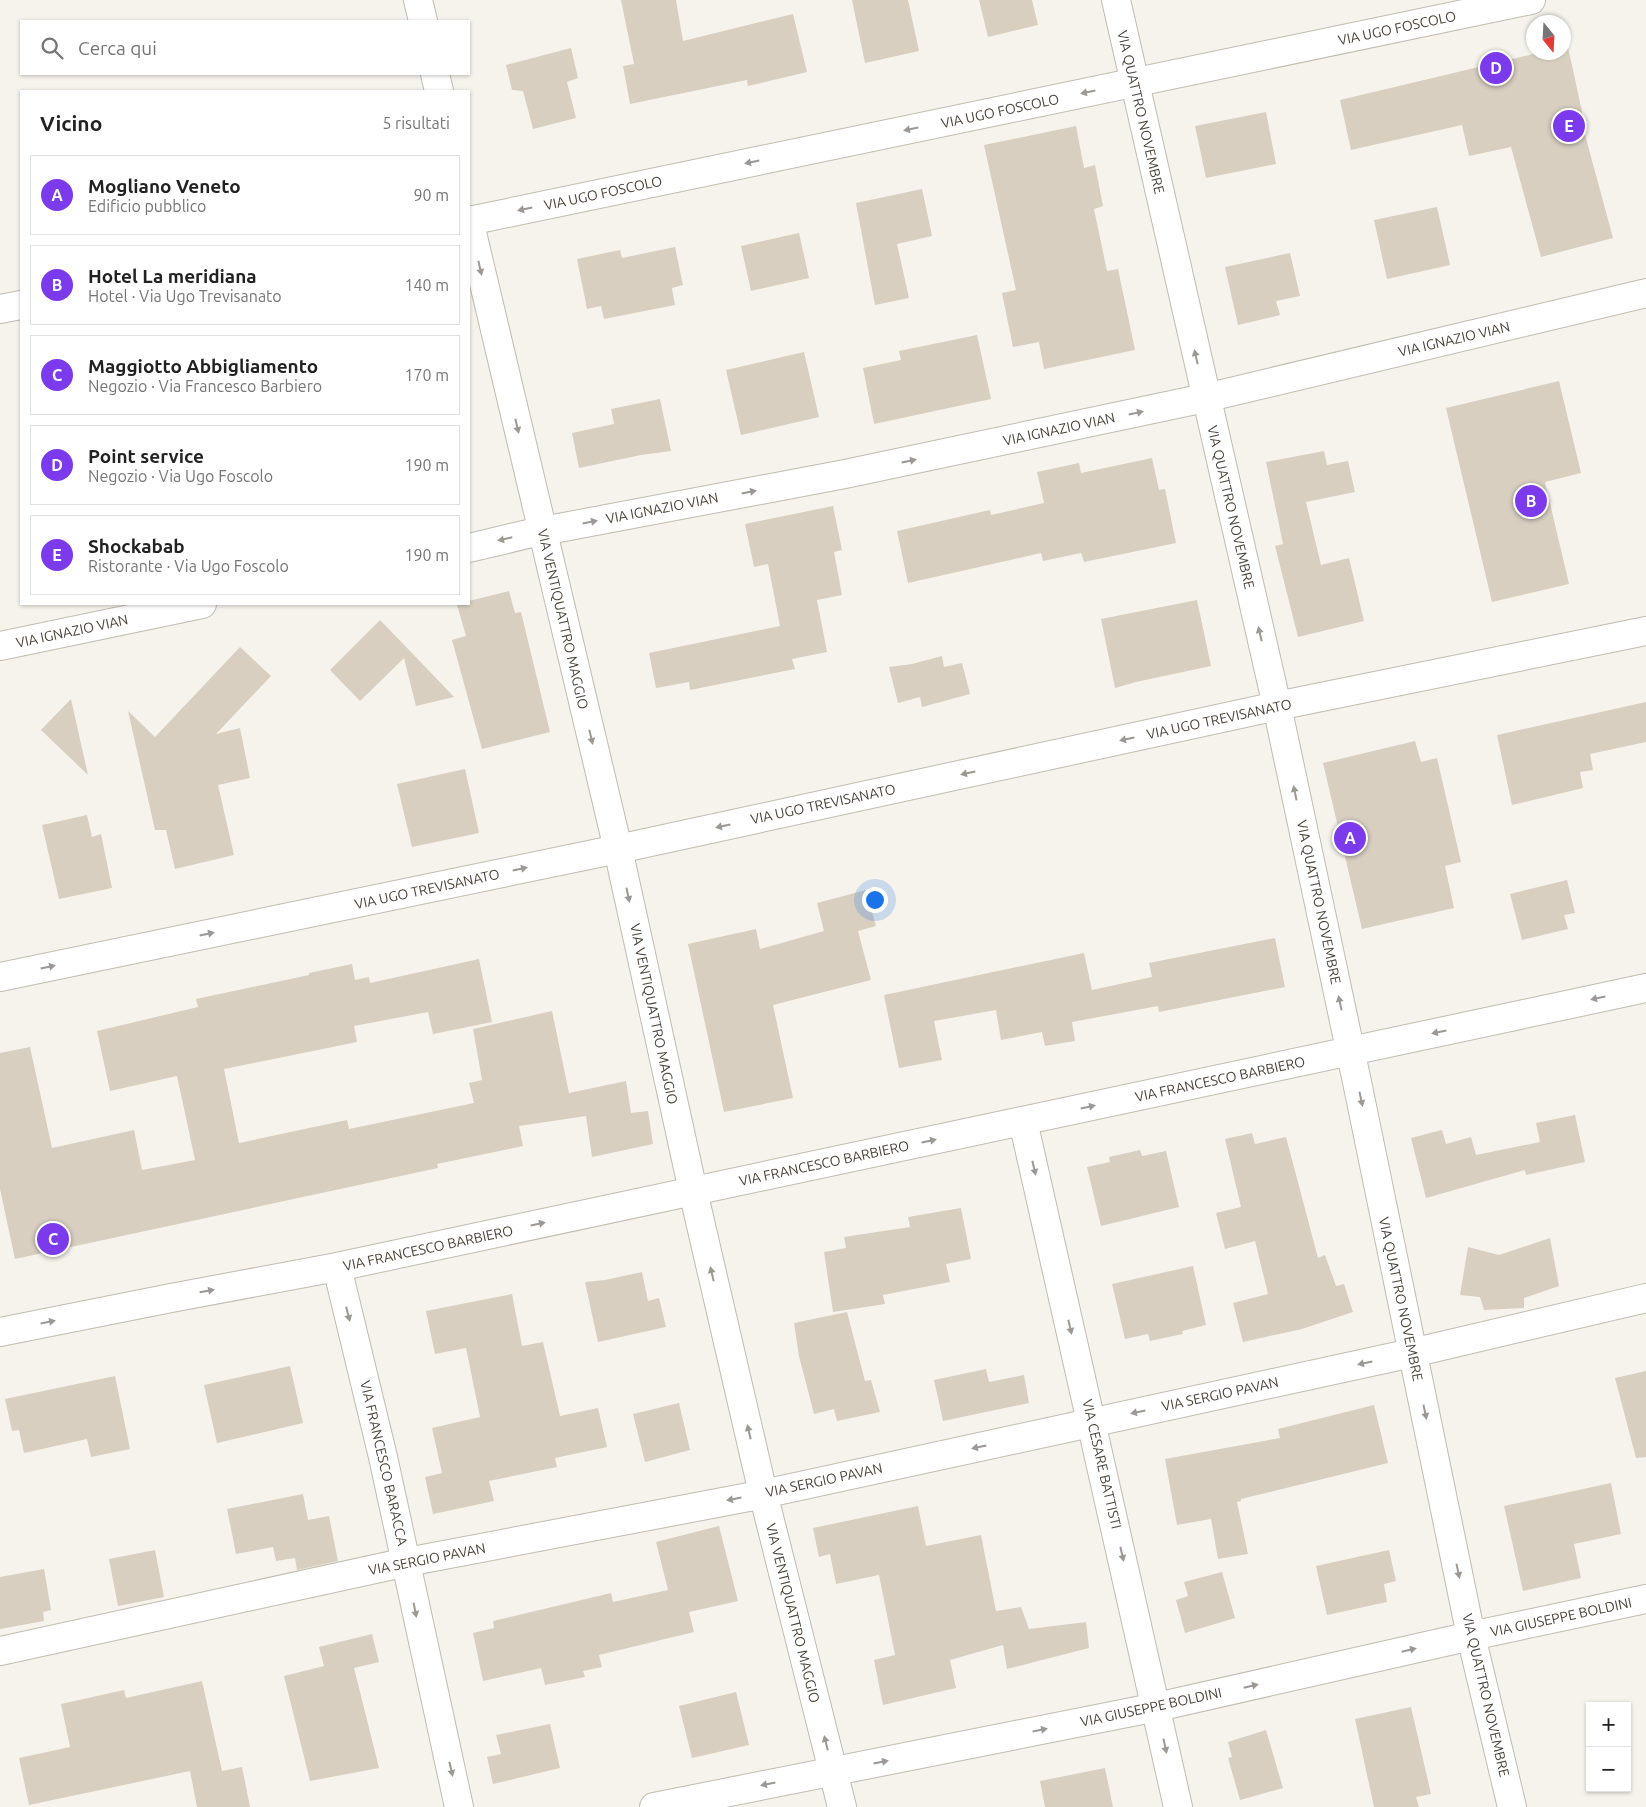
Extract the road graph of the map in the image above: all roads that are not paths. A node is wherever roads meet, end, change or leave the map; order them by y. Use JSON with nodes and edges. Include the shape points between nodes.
{"nodes":[{"id":1,"x":418,"y":0,"type":"edge"},
{"id":2,"x":1116,"y":0,"type":"edge"},
{"id":3,"x":1531,"y":0,"type":"edge"},
{"id":4,"x":423,"y":20,"type":"edge"},
{"id":5,"x":435,"y":75,"type":"edge"},
{"id":6,"x":1135,"y":82,"type":"junction"},
{"id":7,"x":439,"y":90,"type":"edge"},
{"id":8,"x":470,"y":220,"type":"edge"},
{"id":9,"x":470,"y":224,"type":"edge"},
{"id":10,"x":1646,"y":293,"type":"edge"},
{"id":11,"x":20,"y":305,"type":"edge"},
{"id":12,"x":0,"y":309,"type":"edge"},
{"id":13,"x":1205,"y":398,"type":"junction"},
{"id":14,"x":542,"y":531,"type":"junction"},
{"id":15,"x":470,"y":548,"type":"edge"},
{"id":16,"x":197,"y":605,"type":"edge"},
{"id":17,"x":1646,"y":631,"type":"edge"},
{"id":18,"x":0,"y":646,"type":"edge"},
{"id":19,"x":1277,"y":706,"type":"junction"},
{"id":20,"x":618,"y":849,"type":"junction"},
{"id":21,"x":0,"y":977,"type":"edge"},
{"id":22,"x":1646,"y":988,"type":"edge"},
{"id":23,"x":1350,"y":1051,"type":"junction"},
{"id":24,"x":1024,"y":1121,"type":"junction"},
{"id":25,"x":693,"y":1191,"type":"junction"},
{"id":26,"x":337,"y":1267,"type":"junction"},
{"id":27,"x":1646,"y":1298,"type":"edge"},
{"id":28,"x":0,"y":1332,"type":"edge"},
{"id":29,"x":1412,"y":1352,"type":"junction"},
{"id":30,"x":1092,"y":1422,"type":"junction"},
{"id":31,"x":763,"y":1493,"type":"junction"},
{"id":32,"x":406,"y":1562,"type":"junction"},
{"id":33,"x":1646,"y":1599,"type":"edge"},
{"id":34,"x":1471,"y":1636,"type":"junction"},
{"id":35,"x":0,"y":1651,"type":"edge"},
{"id":36,"x":1157,"y":1707,"type":"junction"},
{"id":37,"x":833,"y":1771,"type":"junction"},
{"id":38,"x":459,"y":1807,"type":"edge"},
{"id":39,"x":654,"y":1807,"type":"edge"},
{"id":40,"x":842,"y":1807,"type":"edge"},
{"id":41,"x":1178,"y":1807,"type":"edge"},
{"id":42,"x":1512,"y":1807,"type":"edge"}],
"edges":[{"from":1,"to":4,"type":"street"},
{"from":2,"to":6,"type":"street","name":"VIA QUATTRO NOVEMBRE"},
{"from":3,"to":6,"type":"street","name":"VIA UGO FOSCOLO"},
{"from":5,"to":7,"type":"street"},
{"from":6,"to":8,"type":"street","name":"VIA UGO FOSCOLO","one_way":true},
{"from":13,"to":6,"type":"street","name":"VIA QUATTRO NOVEMBRE","one_way":true},
{"from":9,"to":14,"type":"street","name":"VIA VENTIQUATTRO MAGGIO","one_way":true},
{"from":10,"to":13,"type":"street","name":"VIA IGNAZIO VIAN"},
{"from":11,"to":12,"type":"street"},
{"from":14,"to":13,"type":"street","name":"VIA IGNAZIO VIAN","one_way":true,"via":[[845,474]]},
{"from":19,"to":13,"type":"street","name":"VIA QUATTRO NOVEMBRE","one_way":true},
{"from":14,"to":15,"type":"street","name":"VIA IGNAZIO VIAN","one_way":true},
{"from":14,"to":20,"type":"street","name":"VIA VENTIQUATTRO MAGGIO","one_way":true},
{"from":16,"to":18,"type":"street","name":"VIA IGNAZIO VIAN"},
{"from":17,"to":19,"type":"street","name":"VIA UGO TREVISANATO"},
{"from":19,"to":20,"type":"street","name":"VIA UGO TREVISANATO","one_way":true},
{"from":23,"to":19,"type":"street","name":"VIA QUATTRO NOVEMBRE","one_way":true},
{"from":21,"to":20,"type":"street","name":"VIA UGO TREVISANATO","one_way":true},
{"from":20,"to":25,"type":"street","name":"VIA VENTIQUATTRO MAGGIO","one_way":true},
{"from":22,"to":23,"type":"street","name":"VIA FRANCESCO BARBIERO","one_way":true},
{"from":24,"to":23,"type":"street","name":"VIA FRANCESCO BARBIERO","one_way":true},
{"from":23,"to":29,"type":"street","name":"VIA QUATTRO NOVEMBRE","one_way":true},
{"from":25,"to":24,"type":"street","name":"VIA FRANCESCO BARBIERO","one_way":true},
{"from":24,"to":30,"type":"street","name":"VIA CESARE BATTISTI","one_way":true},
{"from":26,"to":25,"type":"street","name":"VIA FRANCESCO BARBIERO","one_way":true},
{"from":31,"to":25,"type":"street","name":"VIA VENTIQUATTRO MAGGIO","one_way":true},
{"from":28,"to":26,"type":"street","name":"VIA FRANCESCO BARBIERO","one_way":true},
{"from":26,"to":32,"type":"street","name":"VIA FRANCESCO BARACCA","one_way":true},
{"from":27,"to":29,"type":"street","name":"VIA SERGIO PAVAN"},
{"from":29,"to":30,"type":"street","name":"VIA SERGIO PAVAN","one_way":true},
{"from":29,"to":34,"type":"street","name":"VIA QUATTRO NOVEMBRE","one_way":true},
{"from":30,"to":31,"type":"street","name":"VIA SERGIO PAVAN","one_way":true},
{"from":30,"to":36,"type":"street","name":"VIA CESARE BATTISTI","one_way":true},
{"from":31,"to":32,"type":"street","name":"VIA SERGIO PAVAN","one_way":true},
{"from":37,"to":31,"type":"street","name":"VIA VENTIQUATTRO MAGGIO","one_way":true},
{"from":32,"to":35,"type":"street","name":"VIA SERGIO PAVAN"},
{"from":32,"to":38,"type":"street","name":"VIA FRANCESCO BARACCA","one_way":true},
{"from":33,"to":34,"type":"street","name":"VIA GIUSEPPE BOLDINI"},
{"from":36,"to":34,"type":"street","name":"VIA GIUSEPPE BOLDINI","one_way":true},
{"from":34,"to":42,"type":"street","name":"VIA QUATTRO NOVEMBRE"},
{"from":37,"to":36,"type":"street","name":"VIA GIUSEPPE BOLDINI","one_way":true},
{"from":36,"to":41,"type":"street","name":"VIA CESARE BATTISTI","one_way":true},
{"from":37,"to":39,"type":"street","name":"VIA GIUSEPPE BOLDINI","one_way":true},
{"from":37,"to":40,"type":"street","name":"VIA VENTIQUATTRO MAGGIO"}]}
